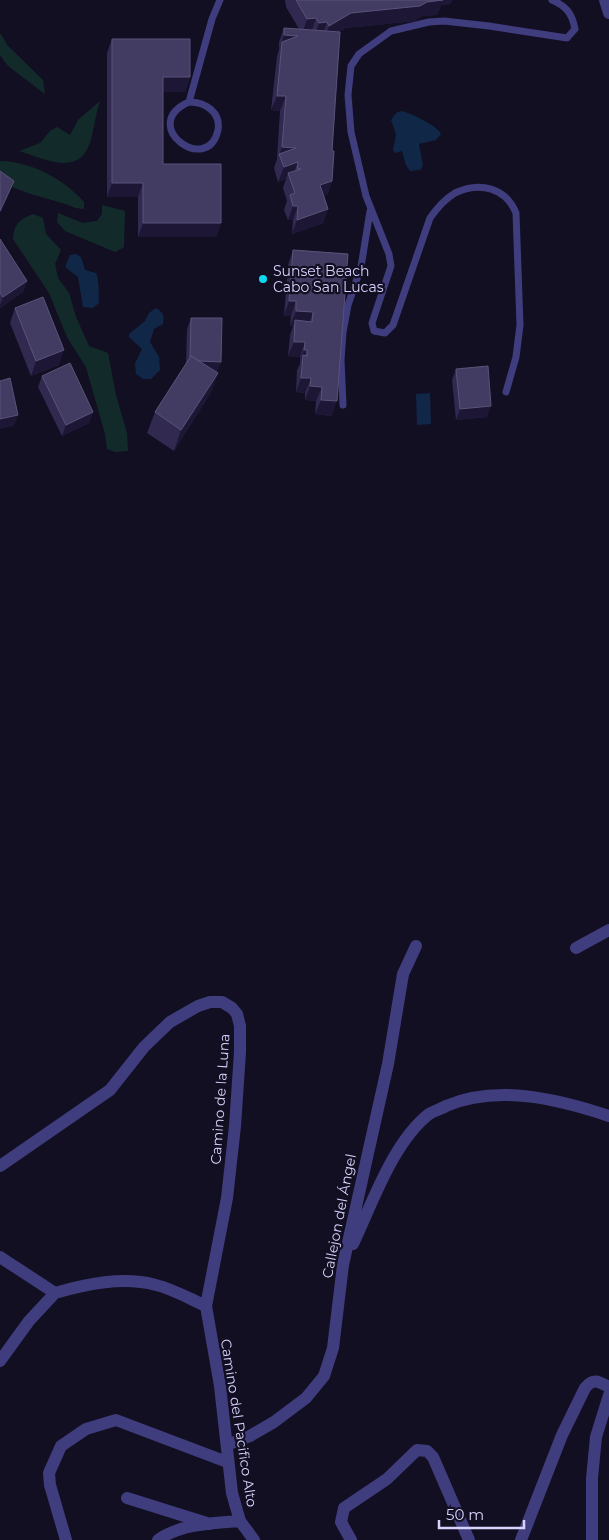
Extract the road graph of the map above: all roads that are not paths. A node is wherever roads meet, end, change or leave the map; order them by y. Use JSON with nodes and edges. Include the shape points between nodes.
{"nodes":[{"id":1,"x":220,"y":0,"type":"edge"},
{"id":2,"x":552,"y":0,"type":"edge"},
{"id":3,"x":605,"y":0,"type":"edge"},
{"id":4,"x":609,"y":13,"type":"edge"},
{"id":5,"x":189,"y":102,"type":"junction"},
{"id":6,"x":370,"y":211,"type":"junction"},
{"id":7,"x":506,"y":392,"type":"dead end"},
{"id":8,"x":343,"y":405,"type":"dead end"},
{"id":9,"x":609,"y":930,"type":"edge"},
{"id":10,"x":416,"y":946,"type":"dead end"},
{"id":11,"x":576,"y":948,"type":"dead end"},
{"id":12,"x":609,"y":1116,"type":"edge"},
{"id":13,"x":0,"y":1166,"type":"edge"},
{"id":14,"x":0,"y":1257,"type":"edge"},
{"id":15,"x":343,"y":1264,"type":"junction"},
{"id":16,"x":55,"y":1293,"type":"junction"},
{"id":17,"x":206,"y":1306,"type":"junction"},
{"id":18,"x":0,"y":1361,"type":"edge"},
{"id":19,"x":609,"y":1387,"type":"edge"},
{"id":20,"x":609,"y":1395,"type":"edge"},
{"id":21,"x":227,"y":1445,"type":"junction"},
{"id":22,"x":227,"y":1462,"type":"junction"},
{"id":23,"x":127,"y":1498,"type":"dead end"},
{"id":24,"x":240,"y":1522,"type":"junction"},
{"id":25,"x":210,"y":1524,"type":"junction"},
{"id":26,"x":66,"y":1540,"type":"edge"},
{"id":27,"x":158,"y":1540,"type":"edge"},
{"id":28,"x":254,"y":1540,"type":"edge"},
{"id":29,"x":351,"y":1540,"type":"edge"},
{"id":30,"x":469,"y":1540,"type":"edge"},
{"id":31,"x":522,"y":1540,"type":"edge"},
{"id":32,"x":592,"y":1540,"type":"edge"}],
"edges":[{"from":1,"to":5,"type":"lane"},
{"from":2,"to":6,"type":"lane","via":[[572,15],[575,29],[567,38],[489,26],[429,22],[390,31],[359,54],[351,66],[348,104],[351,132]]},
{"from":3,"to":4,"type":"street"},
{"from":5,"to":5,"type":"lane","via":[[174,112],[171,130],[182,145],[190,149],[202,148],[214,138],[218,120],[207,105]]},
{"from":6,"to":7,"type":"lane","via":[[391,266],[372,323],[374,331],[380,333],[388,332],[393,325],[430,218],[440,205],[455,194],[483,188],[500,192],[512,204],[516,213],[520,325],[516,357]]},
{"from":6,"to":8,"type":"lane","via":[[361,267],[343,332]]},
{"from":9,"to":11,"type":"street"},
{"from":10,"to":15,"type":"street","name":"Callejon del Ángel","via":[[403,974],[388,1064]]},
{"from":12,"to":15,"type":"street","via":[[575,1105],[501,1094],[466,1098],[430,1114],[404,1142]]},
{"from":13,"to":17,"type":"street","name":"Camino de la Luna","via":[[110,1090],[144,1047],[170,1022],[210,1002],[227,1004],[237,1014],[240,1026],[237,1090],[227,1198]]},
{"from":14,"to":16,"type":"street"},
{"from":15,"to":21,"type":"street","name":"Callejon del Ángel","via":[[333,1348],[316,1389],[274,1422]]},
{"from":16,"to":17,"type":"street","via":[[97,1283],[143,1283],[156,1285]]},
{"from":16,"to":18,"type":"street","via":[[29,1321]]},
{"from":17,"to":21,"type":"street","name":"Camino del Pacifico Alto"},
{"from":19,"to":31,"type":"street","via":[[598,1381],[590,1382],[585,1388],[562,1435]]},
{"from":20,"to":32,"type":"street","via":[[596,1436]]},
{"from":21,"to":22,"type":"street","name":"Camino del Pacifico Alto"},
{"from":22,"to":24,"type":"street","name":"Camino del Pacifico Alto"},
{"from":22,"to":26,"type":"street","via":[[116,1420],[86,1429],[61,1446],[49,1473]]},
{"from":23,"to":25,"type":"street"},
{"from":24,"to":25,"type":"street"},
{"from":24,"to":28,"type":"street","name":"Camino del Pacifico Alto"},
{"from":25,"to":27,"type":"street","via":[[177,1531]]},
{"from":29,"to":30,"type":"street","via":[[341,1522],[344,1508],[387,1479],[413,1453],[422,1449],[432,1457]]}]}
